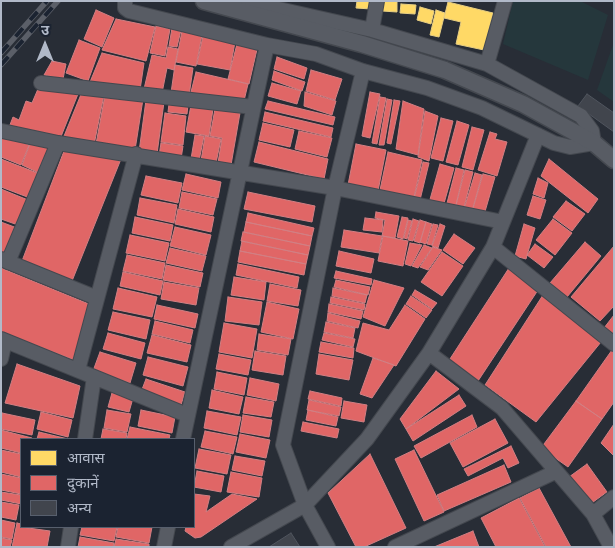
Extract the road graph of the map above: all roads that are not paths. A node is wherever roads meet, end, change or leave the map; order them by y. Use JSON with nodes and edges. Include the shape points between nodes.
{"nodes":[{"id":1,"x":125,"y":1,"type":"edge"},
{"id":2,"x":204,"y":1,"type":"edge"},
{"id":3,"x":243,"y":1,"type":"edge"},
{"id":4,"x":376,"y":1,"type":"edge"},
{"id":5,"x":505,"y":1,"type":"edge"},
{"id":6,"x":372,"y":30,"type":"junction"},
{"id":7,"x":267,"y":45,"type":"junction"},
{"id":8,"x":487,"y":64,"type":"junction"},
{"id":9,"x":363,"y":72,"type":"junction"},
{"id":10,"x":41,"y":83,"type":"dead end"},
{"id":11,"x":253,"y":107,"type":"junction"},
{"id":12,"x":2,"y":131,"type":"edge"},
{"id":13,"x":538,"y":135,"type":"junction"},
{"id":14,"x":58,"y":143,"type":"junction"},
{"id":15,"x":594,"y":143,"type":"junction"},
{"id":16,"x":136,"y":154,"type":"junction"},
{"id":17,"x":614,"y":160,"type":"edge"},
{"id":18,"x":239,"y":172,"type":"junction"},
{"id":19,"x":335,"y":188,"type":"junction"},
{"id":20,"x":503,"y":222,"type":"junction"},
{"id":21,"x":493,"y":247,"type":"junction"},
{"id":22,"x":4,"y":260,"type":"edge"},
{"id":23,"x":98,"y":298,"type":"junction"},
{"id":24,"x":3,"y":340,"type":"edge"},
{"id":25,"x":614,"y":344,"type":"edge"},
{"id":26,"x":429,"y":353,"type":"junction"},
{"id":27,"x":1,"y":359,"type":"edge"},
{"id":28,"x":78,"y":370,"type":"junction"},
{"id":29,"x":94,"y":377,"type":"junction"},
{"id":30,"x":187,"y":415,"type":"junction"},
{"id":31,"x":85,"y":438,"type":"edge"},
{"id":32,"x":183,"y":438,"type":"edge"},
{"id":33,"x":555,"y":472,"type":"junction"},
{"id":34,"x":614,"y":496,"type":"edge"},
{"id":35,"x":304,"y":505,"type":"junction"},
{"id":36,"x":593,"y":514,"type":"junction"},
{"id":37,"x":71,"y":528,"type":"edge"},
{"id":38,"x":168,"y":528,"type":"edge"},
{"id":39,"x":68,"y":547,"type":"edge"},
{"id":40,"x":164,"y":547,"type":"edge"},
{"id":41,"x":231,"y":547,"type":"edge"},
{"id":42,"x":328,"y":547,"type":"edge"},
{"id":43,"x":395,"y":547,"type":"edge"},
{"id":44,"x":611,"y":547,"type":"edge"}],
"edges":[{"from":1,"to":7,"type":"street","via":[[125,8],[129,11]]},
{"from":2,"to":15,"type":"street","via":[[445,70],[523,104]]},
{"from":3,"to":6,"type":"street"},
{"from":4,"to":6,"type":"street"},
{"from":5,"to":8,"type":"street"},
{"from":6,"to":8,"type":"street"},
{"from":7,"to":9,"type":"street","via":[[316,54]]},
{"from":7,"to":11,"type":"street"},
{"from":8,"to":15,"type":"street","via":[[581,116],[592,131]]},
{"from":9,"to":13,"type":"street","via":[[482,108]]},
{"from":9,"to":19,"type":"street"},
{"from":10,"to":11,"type":"street"},
{"from":11,"to":18,"type":"street"},
{"from":12,"to":14,"type":"street"},
{"from":13,"to":15,"type":"street","via":[[570,147]]},
{"from":13,"to":20,"type":"street"},
{"from":14,"to":16,"type":"street"},
{"from":14,"to":22,"type":"street"},
{"from":15,"to":17,"type":"street"},
{"from":16,"to":18,"type":"street"},
{"from":16,"to":23,"type":"street"},
{"from":18,"to":19,"type":"street"},
{"from":18,"to":30,"type":"street"},
{"from":19,"to":20,"type":"street"},
{"from":19,"to":35,"type":"street","via":[[283,445]]},
{"from":20,"to":21,"type":"street"},
{"from":21,"to":25,"type":"street"},
{"from":21,"to":26,"type":"street"},
{"from":22,"to":23,"type":"street"},
{"from":23,"to":28,"type":"street"},
{"from":24,"to":27,"type":"street"},
{"from":24,"to":28,"type":"street"},
{"from":26,"to":33,"type":"street","via":[[502,408]]},
{"from":26,"to":35,"type":"street","via":[[367,439]]},
{"from":28,"to":29,"type":"street"},
{"from":29,"to":30,"type":"street"},
{"from":29,"to":31,"type":"street"},
{"from":30,"to":32,"type":"street"},
{"from":33,"to":36,"type":"street"},
{"from":33,"to":43,"type":"street"},
{"from":34,"to":36,"type":"street"},
{"from":35,"to":41,"type":"street"},
{"from":35,"to":42,"type":"street"},
{"from":36,"to":44,"type":"street"},
{"from":37,"to":39,"type":"street"},
{"from":38,"to":40,"type":"street"}]}
